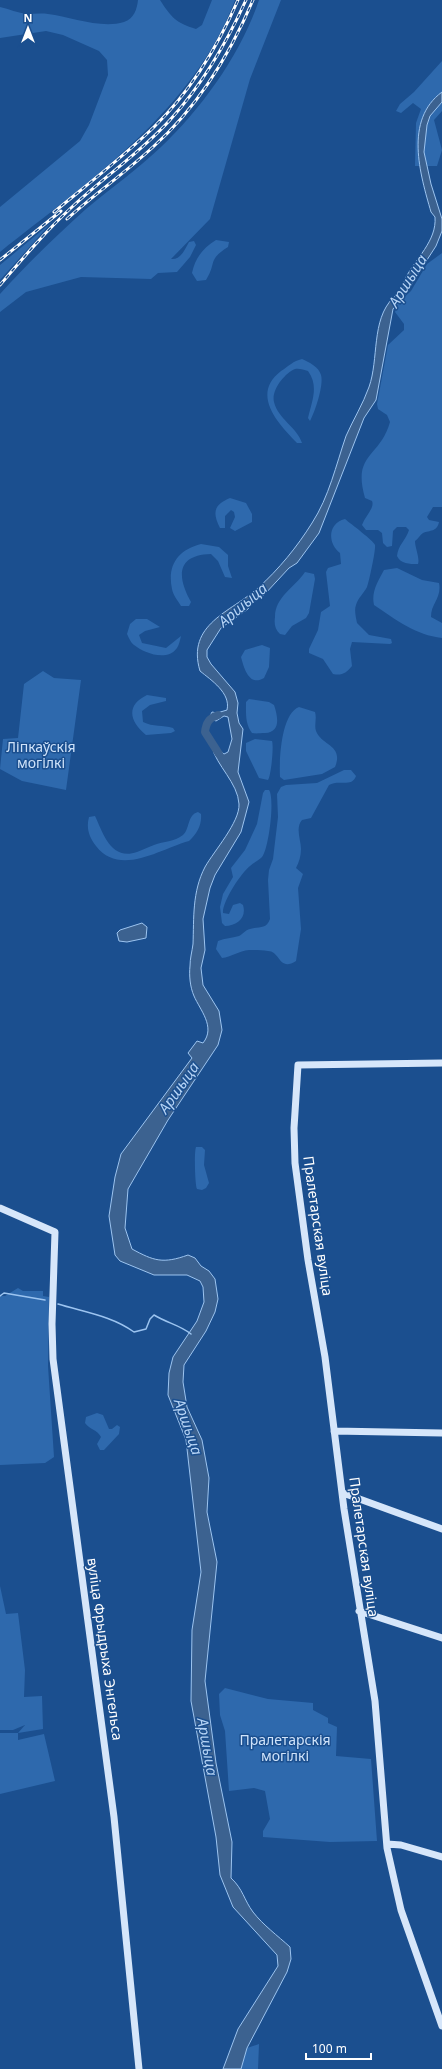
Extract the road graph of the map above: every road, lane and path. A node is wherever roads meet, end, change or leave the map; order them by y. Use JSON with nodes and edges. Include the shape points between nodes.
{"nodes":[{"id":1,"x":442,"y":1064,"type":"edge"},
{"id":2,"x":0,"y":1208,"type":"edge"},
{"id":3,"x":334,"y":1431,"type":"junction"},
{"id":4,"x":442,"y":1433,"type":"edge"},
{"id":5,"x":343,"y":1492,"type":"junction"},
{"id":6,"x":442,"y":1529,"type":"edge"},
{"id":7,"x":359,"y":1611,"type":"junction"},
{"id":8,"x":442,"y":1638,"type":"edge"},
{"id":9,"x":387,"y":1844,"type":"junction"},
{"id":10,"x":442,"y":1857,"type":"edge"},
{"id":11,"x":442,"y":2026,"type":"edge"},
{"id":12,"x":139,"y":2069,"type":"edge"}],
"edges":[{"from":1,"to":3,"type":"street","name":"Пралетарская вуліца","via":[[298,1064],[294,1128],[295,1164]]},
{"from":2,"to":12,"type":"street","name":"вуліца Фрыдрыха Энгельса","via":[[55,1232],[53,1359],[114,1817]]},
{"from":3,"to":4,"type":"street"},
{"from":3,"to":5,"type":"street","name":"Пралетарская вуліца"},
{"from":5,"to":6,"type":"street"},
{"from":5,"to":7,"type":"street","name":"Пралетарская вуліца"},
{"from":7,"to":8,"type":"street"},
{"from":7,"to":9,"type":"street","name":"Пралетарская вуліца","via":[[377,1721]]},
{"from":9,"to":10,"type":"street","via":[[401,1845]]},
{"from":9,"to":11,"type":"street","name":"Пралетарская вуліца","via":[[401,1910]]}]}
